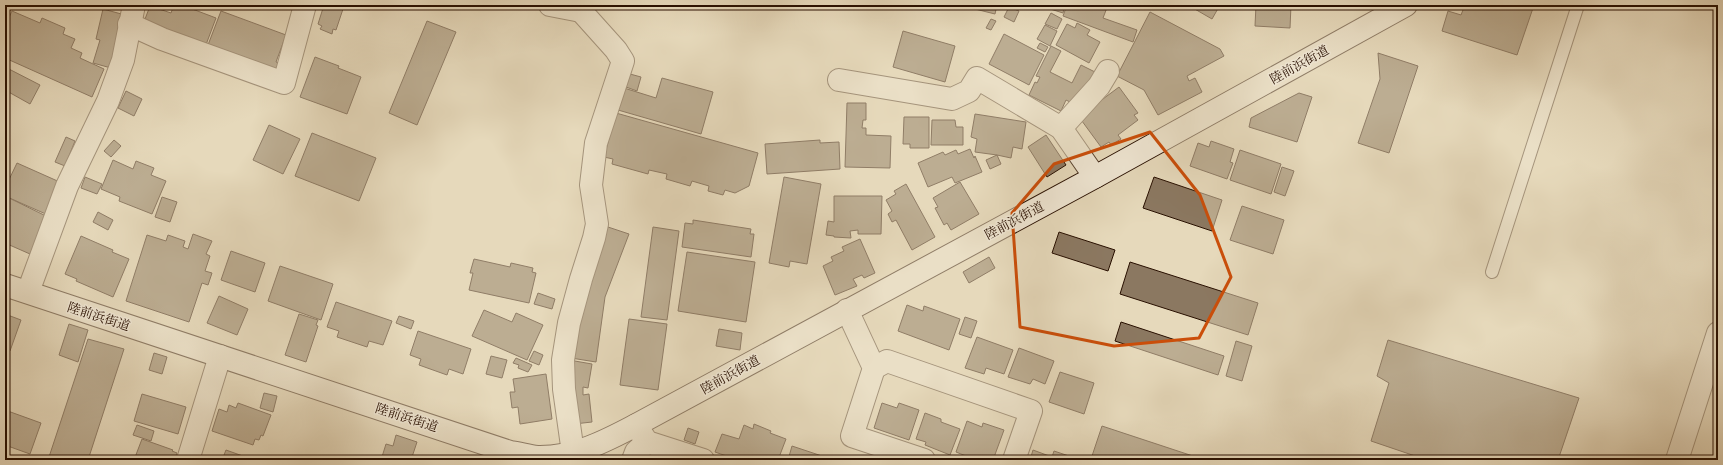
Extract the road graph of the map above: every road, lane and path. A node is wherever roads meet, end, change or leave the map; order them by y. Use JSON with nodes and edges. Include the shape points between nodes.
{"nodes":[{"id":1,"x":305,"y":5,"type":"edge"},
{"id":2,"x":550,"y":5,"type":"edge"},
{"id":3,"x":1406,"y":5,"type":"edge"},
{"id":4,"x":1578,"y":5,"type":"edge"},
{"id":5,"x":581,"y":8,"type":"edge"},
{"id":6,"x":132,"y":15,"type":"edge"},
{"id":7,"x":1108,"y":71,"type":"dead end"},
{"id":8,"x":839,"y":80,"type":"dead end"},
{"id":9,"x":1061,"y":128,"type":"junction"},
{"id":10,"x":1094,"y":177,"type":"junction"},
{"id":11,"x":1492,"y":272,"type":"dead end"},
{"id":12,"x":5,"y":285,"type":"edge"},
{"id":13,"x":28,"y":292,"type":"junction"},
{"id":14,"x":847,"y":310,"type":"junction"},
{"id":15,"x":1718,"y":333,"type":"edge"},
{"id":16,"x":220,"y":356,"type":"junction"},
{"id":17,"x":874,"y":368,"type":"junction"},
{"id":18,"x":642,"y":434,"type":"junction"},
{"id":19,"x":875,"y":452,"type":"edge"},
{"id":20,"x":573,"y":453,"type":"junction"},
{"id":21,"x":188,"y":460,"type":"edge"},
{"id":22,"x":633,"y":460,"type":"edge"},
{"id":23,"x":703,"y":460,"type":"edge"},
{"id":24,"x":924,"y":460,"type":"edge"},
{"id":25,"x":1014,"y":460,"type":"edge"},
{"id":26,"x":1677,"y":460,"type":"edge"}],
"edges":[{"from":1,"to":6,"type":"street","via":[[284,83],[162,39]]},
{"from":2,"to":5,"type":"street"},
{"from":3,"to":10,"type":"street","name":"陸前浜街道"},
{"from":4,"to":11,"type":"lane"},
{"from":5,"to":20,"type":"street","via":[[623,61],[596,143],[591,186],[597,224],[569,323],[563,360],[564,389]]},
{"from":6,"to":13,"type":"street","via":[[123,60],[108,100],[67,186]]},
{"from":7,"to":9,"type":"street","via":[[1099,86]]},
{"from":8,"to":9,"type":"street","via":[[952,99],[969,91],[977,78]]},
{"from":9,"to":10,"type":"street"},
{"from":10,"to":14,"type":"street","name":"陸前浜街道"},
{"from":12,"to":13,"type":"street","name":"陸前浜街道"},
{"from":13,"to":16,"type":"street","name":"陸前浜街道"},
{"from":14,"to":17,"type":"street"},
{"from":14,"to":18,"type":"street","name":"陸前浜街道"},
{"from":15,"to":26,"type":"street"},
{"from":16,"to":20,"type":"street","name":"陸前浜街道","via":[[510,452],[538,457]]},
{"from":16,"to":21,"type":"street"},
{"from":17,"to":19,"type":"street","via":[[852,436]]},
{"from":17,"to":25,"type":"street","via":[[887,361],[1030,411]]},
{"from":18,"to":20,"type":"street","name":"陸前浜街道","via":[[604,442]]},
{"from":18,"to":22,"type":"street"},
{"from":18,"to":23,"type":"street"},
{"from":19,"to":24,"type":"street"}]}
